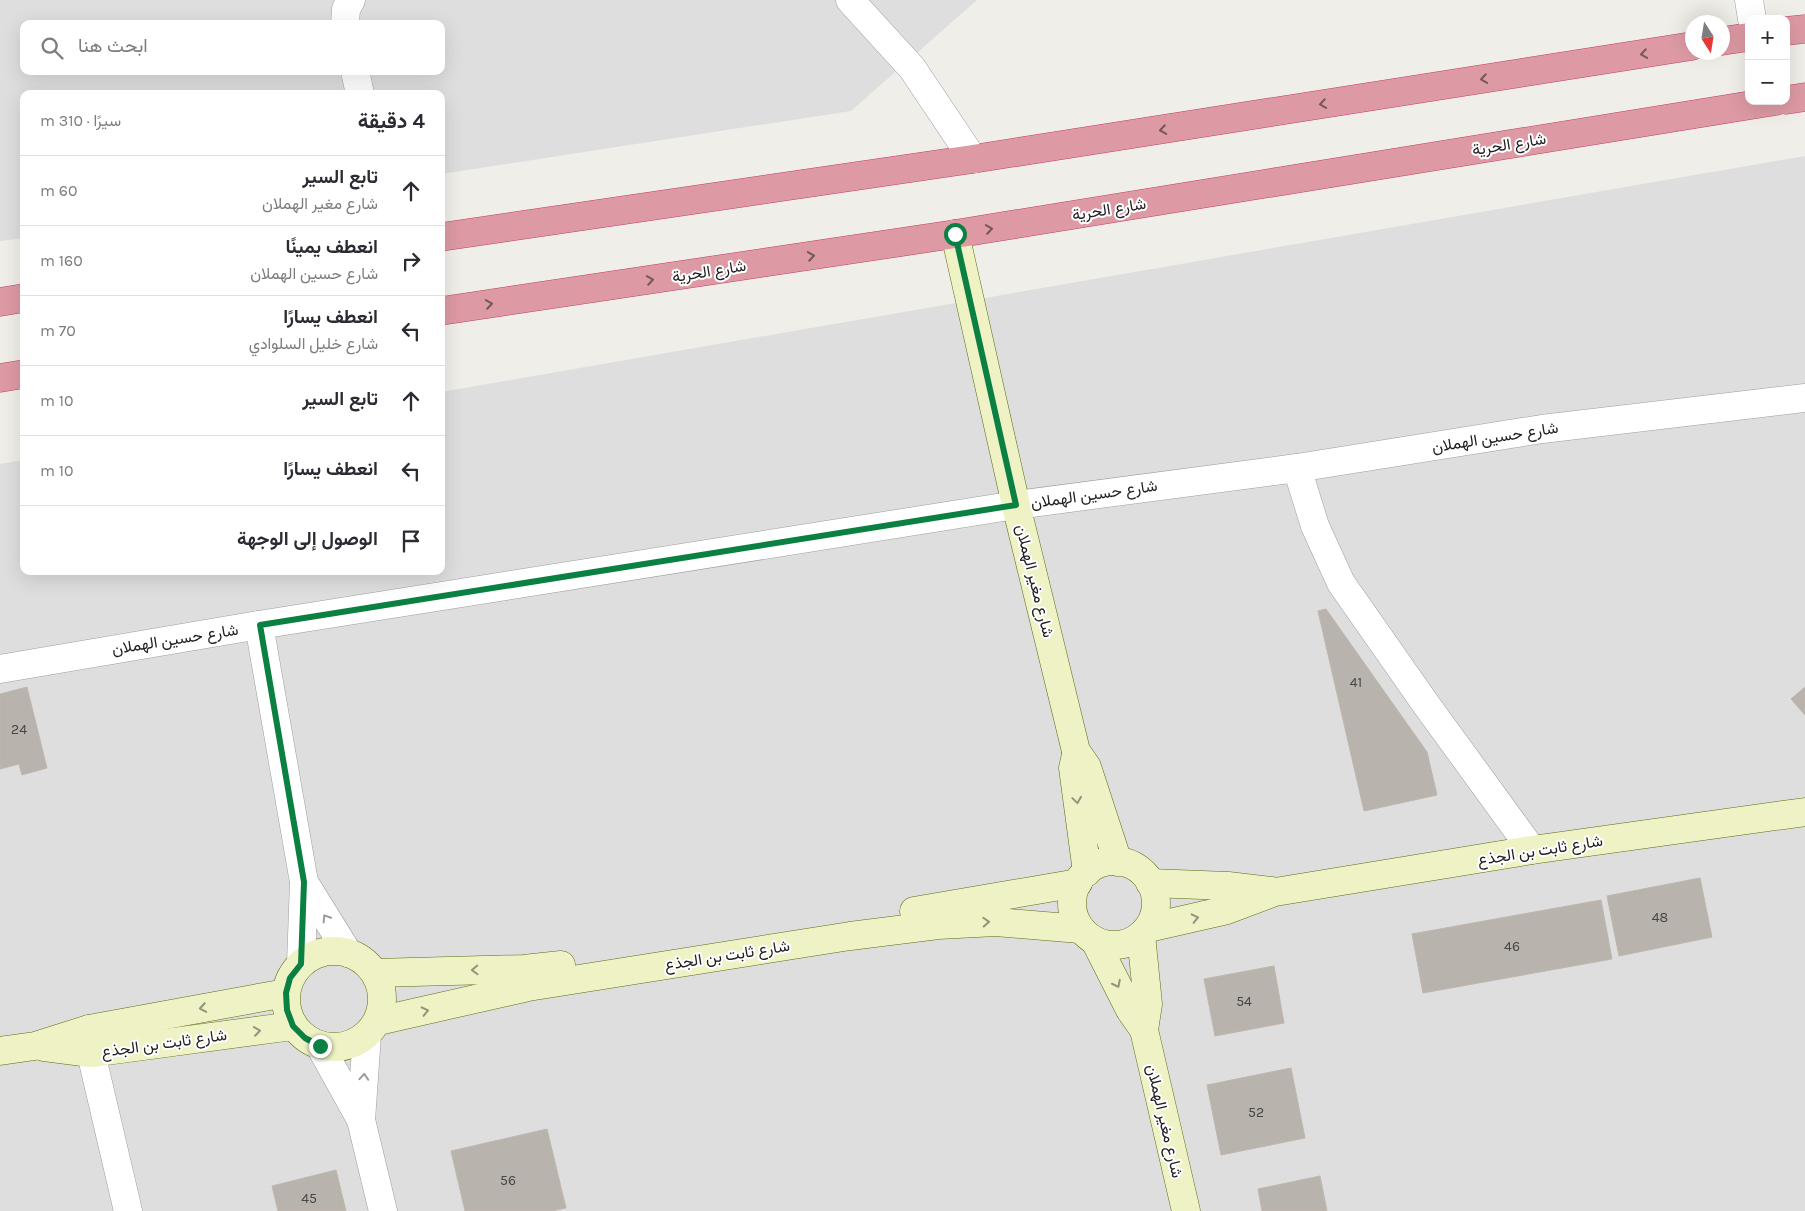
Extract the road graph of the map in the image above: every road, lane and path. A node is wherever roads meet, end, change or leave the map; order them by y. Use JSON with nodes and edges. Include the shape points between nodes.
{"nodes":[{"id":1,"x":350,"y":0,"type":"edge"},
{"id":2,"x":850,"y":0,"type":"edge"},
{"id":3,"x":1749,"y":0,"type":"edge"},
{"id":4,"x":1751,"y":15,"type":"edge"},
{"id":5,"x":345,"y":20,"type":"edge"},
{"id":6,"x":1805,"y":29,"type":"edge"},
{"id":7,"x":1790,"y":31,"type":"edge"},
{"id":8,"x":1745,"y":38,"type":"edge"},
{"id":9,"x":1730,"y":40,"type":"edge"},
{"id":10,"x":1685,"y":47,"type":"edge"},
{"id":11,"x":356,"y":75,"type":"edge"},
{"id":12,"x":359,"y":90,"type":"edge"},
{"id":13,"x":1805,"y":96,"type":"edge"},
{"id":14,"x":1790,"y":99,"type":"edge"},
{"id":15,"x":1751,"y":105,"type":"edge"},
{"id":16,"x":973,"y":159,"type":"junction"},
{"id":17,"x":955,"y":234,"type":"junction"},
{"id":18,"x":445,"y":236,"type":"edge"},
{"id":19,"x":20,"y":299,"type":"edge"},
{"id":20,"x":0,"y":302,"type":"edge"},
{"id":21,"x":445,"y":311,"type":"edge"},
{"id":22,"x":20,"y":375,"type":"edge"},
{"id":23,"x":0,"y":378,"type":"edge"},
{"id":24,"x":1805,"y":398,"type":"edge"},
{"id":25,"x":1297,"y":468,"type":"junction"},
{"id":26,"x":1016,"y":505,"type":"junction"},
{"id":27,"x":260,"y":625,"type":"junction"},
{"id":28,"x":0,"y":669,"type":"edge"},
{"id":29,"x":1076,"y":751,"type":"junction"},
{"id":30,"x":1805,"y":812,"type":"edge"},
{"id":31,"x":1532,"y":850,"type":"junction"},
{"id":32,"x":1118,"y":862,"type":"junction"},
{"id":33,"x":1082,"y":877,"type":"junction"},
{"id":34,"x":304,"y":882,"type":"junction"},
{"id":35,"x":1150,"y":883,"type":"junction"},
{"id":36,"x":1275,"y":892,"type":"junction"},
{"id":37,"x":1144,"y":932,"type":"junction"},
{"id":38,"x":1088,"y":935,"type":"junction"},
{"id":39,"x":348,"y":953,"type":"junction"},
{"id":40,"x":301,"y":964,"type":"junction"},
{"id":41,"x":375,"y":973,"type":"junction"},
{"id":42,"x":286,"y":993,"type":"junction"},
{"id":43,"x":293,"y":1026,"type":"junction"},
{"id":44,"x":372,"y":1028,"type":"junction"},
{"id":45,"x":1144,"y":1030,"type":"junction"},
{"id":46,"x":90,"y":1041,"type":"junction"},
{"id":47,"x":320,"y":1046,"type":"junction"},
{"id":48,"x":0,"y":1051,"type":"edge"},
{"id":49,"x":361,"y":1120,"type":"junction"},
{"id":50,"x":128,"y":1211,"type":"edge"},
{"id":51,"x":382,"y":1211,"type":"edge"},
{"id":52,"x":1186,"y":1211,"type":"edge"}],
"edges":[{"from":1,"to":5,"type":"street"},
{"from":2,"to":16,"type":"street","via":[[912,68]]},
{"from":3,"to":4,"type":"street"},
{"from":6,"to":7,"type":"highway"},
{"from":8,"to":9,"type":"highway"},
{"from":10,"to":16,"type":"highway","one_way":true},
{"from":11,"to":12,"type":"street"},
{"from":13,"to":14,"type":"highway"},
{"from":17,"to":15,"type":"highway","name":"شارع الحرية","one_way":true},
{"from":16,"to":18,"type":"highway"},
{"from":21,"to":17,"type":"highway","name":"شارع الحرية","one_way":true},
{"from":17,"to":26,"type":"street","name":"شارع مغير الهملان"},
{"from":19,"to":20,"type":"highway"},
{"from":22,"to":23,"type":"highway"},
{"from":24,"to":25,"type":"street","name":"شارع حسين الهملان","via":[[1542,429]]},
{"from":25,"to":26,"type":"street","name":"شارع حسين الهملان"},
{"from":25,"to":31,"type":"street","via":[[1315,526],[1341,583]]},
{"from":26,"to":27,"type":"street","name":"شارع حسين الهملان"},
{"from":26,"to":29,"type":"street","name":"شارع مغير الهملان"},
{"from":27,"to":28,"type":"street","name":"شارع حسين الهملان"},
{"from":27,"to":34,"type":"street"},
{"from":29,"to":32,"type":"street","name":"شارع مغير الهملان","via":[[1087,767]]},
{"from":29,"to":33,"type":"street","name":"شارع مغير الهملان","one_way":true,"via":[[1074,768]]},
{"from":30,"to":31,"type":"street","name":"شارع ثابت بن الجذع"},
{"from":31,"to":36,"type":"street","name":"شارع ثابت بن الجذع"},
{"from":32,"to":33,"type":"street","via":[[1099,865]]},
{"from":32,"to":35,"type":"street","via":[[1136,868]]},
{"from":33,"to":38,"type":"street","via":[[1074,892],[1073,911]]},
{"from":33,"to":41,"type":"street","name":"شارع ثابت بن الجذع","one_way":true,"via":[[940,907],[600,961],[524,969]]},
{"from":39,"to":34,"type":"street","one_way":true},
{"from":34,"to":40,"type":"street"},
{"from":35,"to":36,"type":"street","name":"شارع ثابت بن الجذع","via":[[1228,886]]},
{"from":35,"to":37,"type":"street","via":[[1155,910]]},
{"from":37,"to":36,"type":"street","name":"شارع ثابت بن الجذع","one_way":true,"via":[[1227,910]]},
{"from":37,"to":38,"type":"street","via":[[1124,944],[1104,944]]},
{"from":37,"to":45,"type":"street","name":"شارع مغير الهملان","via":[[1148,1004]]},
{"from":44,"to":38,"type":"street","name":"شارع ثابت بن الجذع","one_way":true,"via":[[528,987],[860,935],[938,925],[996,922]]},
{"from":38,"to":45,"type":"street","name":"شارع مغير الهملان","one_way":true},
{"from":39,"to":40,"type":"street","via":[[332,951],[315,955]]},
{"from":39,"to":41,"type":"street"},
{"from":40,"to":42,"type":"street","via":[[290,978]]},
{"from":41,"to":44,"type":"street","via":[[381,988],[382,1005]]},
{"from":42,"to":43,"type":"street","via":[[287,1010]]},
{"from":42,"to":46,"type":"street","name":"شارع ثابت بن الجذع","one_way":true},
{"from":46,"to":43,"type":"street","name":"شارع ثابت بن الجذع","one_way":true},
{"from":43,"to":47,"type":"street"},
{"from":44,"to":47,"type":"street","via":[[353,1044],[336,1048]]},
{"from":49,"to":44,"type":"street","one_way":true},
{"from":45,"to":52,"type":"street","name":"شارع مغير الهملان"},
{"from":46,"to":48,"type":"street","name":"شارع ثابت بن الجذع"},
{"from":46,"to":50,"type":"street"},
{"from":47,"to":49,"type":"street"},
{"from":49,"to":51,"type":"street"}]}
